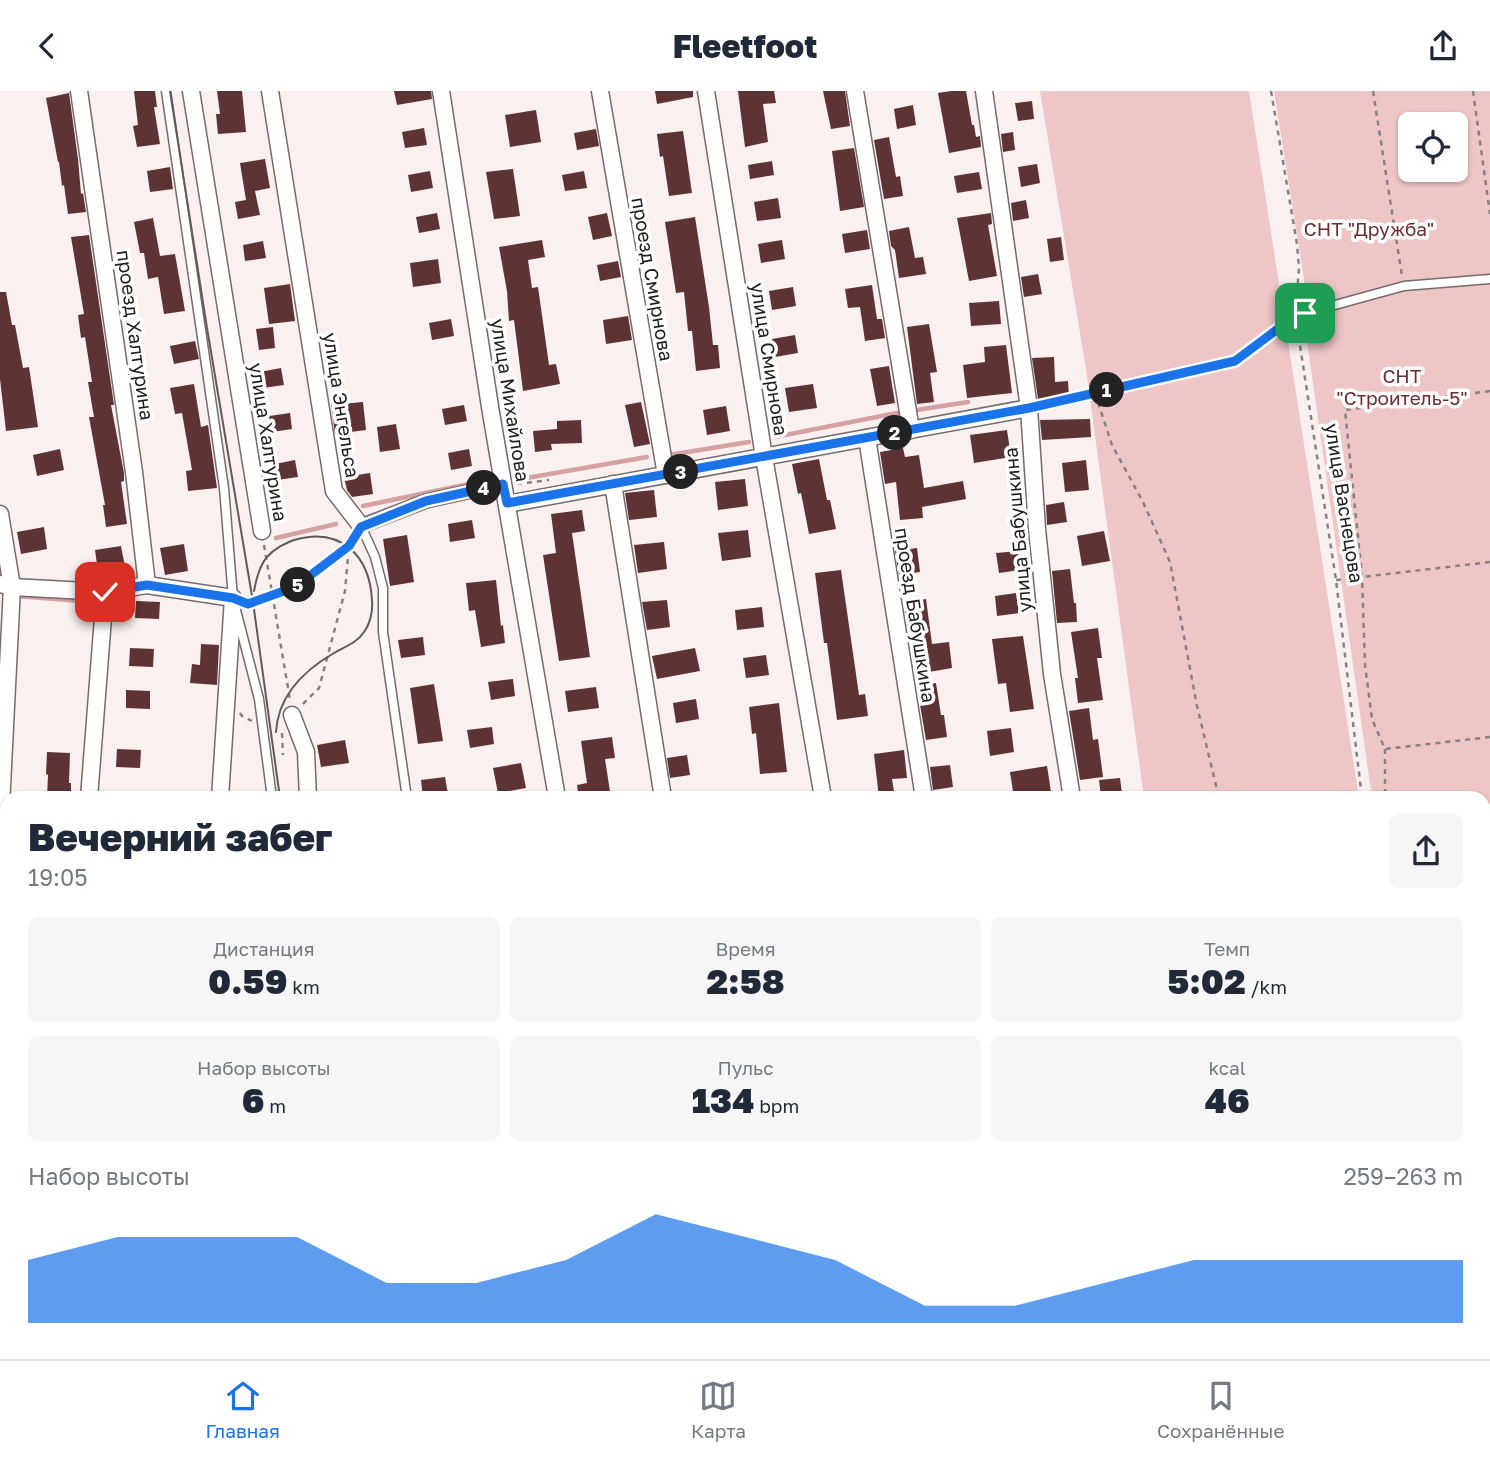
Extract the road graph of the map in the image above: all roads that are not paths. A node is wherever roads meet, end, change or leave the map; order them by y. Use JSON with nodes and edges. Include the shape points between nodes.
{"nodes":[{"id":1,"x":79,"y":91,"type":"edge"},
{"id":2,"x":166,"y":91,"type":"edge"},
{"id":3,"x":191,"y":91,"type":"edge"},
{"id":4,"x":270,"y":91,"type":"edge"},
{"id":5,"x":442,"y":91,"type":"edge"},
{"id":6,"x":600,"y":91,"type":"edge"},
{"id":7,"x":706,"y":91,"type":"edge"},
{"id":8,"x":855,"y":91,"type":"edge"},
{"id":9,"x":984,"y":91,"type":"edge"},
{"id":10,"x":1490,"y":279,"type":"edge"},
{"id":11,"x":1295,"y":316,"type":"road end"},
{"id":12,"x":1029,"y":408,"type":"junction"},
{"id":13,"x":911,"y":431,"type":"junction"},
{"id":14,"x":867,"y":438,"type":"junction"},
{"id":15,"x":764,"y":457,"type":"junction"},
{"id":16,"x":666,"y":475,"type":"junction"},
{"id":17,"x":503,"y":484,"type":"junction"},
{"id":18,"x":613,"y":484,"type":"junction"},
{"id":19,"x":507,"y":503,"type":"junction"},
{"id":20,"x":0,"y":514,"type":"edge"},
{"id":21,"x":361,"y":527,"type":"junction"},
{"id":22,"x":262,"y":531,"type":"road end"},
{"id":23,"x":147,"y":585,"type":"junction"},
{"id":24,"x":6,"y":586,"type":"edge"},
{"id":25,"x":105,"y":592,"type":"junction"},
{"id":26,"x":233,"y":598,"type":"junction"},
{"id":27,"x":287,"y":719,"type":"road end"},
{"id":28,"x":1,"y":791,"type":"edge"},
{"id":29,"x":90,"y":791,"type":"edge"},
{"id":30,"x":220,"y":791,"type":"edge"},
{"id":31,"x":271,"y":791,"type":"edge"},
{"id":32,"x":308,"y":791,"type":"edge"},
{"id":33,"x":407,"y":791,"type":"edge"},
{"id":34,"x":556,"y":791,"type":"edge"},
{"id":35,"x":662,"y":791,"type":"edge"},
{"id":36,"x":822,"y":791,"type":"edge"},
{"id":37,"x":923,"y":791,"type":"edge"},
{"id":38,"x":1071,"y":791,"type":"edge"}],
"edges":[{"from":1,"to":23,"type":"street","name":"проезд Халтурина"},
{"from":2,"to":26,"type":"lane","via":[[224,488]]},
{"from":3,"to":22,"type":"street","name":"улица Халтурина"},
{"from":4,"to":21,"type":"street","name":"улица Энгельса","via":[[334,491]]},
{"from":5,"to":17,"type":"street","name":"улица Михайлова"},
{"from":6,"to":16,"type":"street","name":"проезд Смирнова"},
{"from":7,"to":15,"type":"street","name":"улица Смирнова"},
{"from":8,"to":13,"type":"street"},
{"from":9,"to":12,"type":"street","name":"улица Бабушкина"},
{"from":10,"to":11,"type":"lane","via":[[1404,286]]},
{"from":12,"to":13,"type":"street"},
{"from":12,"to":38,"type":"street","name":"улица Бабушкина","via":[[1052,674]]},
{"from":13,"to":14,"type":"street"},
{"from":14,"to":15,"type":"street"},
{"from":14,"to":37,"type":"street","name":"проезд Бабушкина"},
{"from":15,"to":16,"type":"street"},
{"from":15,"to":36,"type":"street","name":"улица Смирнова"},
{"from":16,"to":18,"type":"street"},
{"from":17,"to":19,"type":"street","name":"улица Михайлова"},
{"from":17,"to":21,"type":"street","via":[[426,501]]},
{"from":18,"to":19,"type":"street"},
{"from":18,"to":35,"type":"street"},
{"from":19,"to":34,"type":"street","name":"улица Михайлова"},
{"from":20,"to":24,"type":"street"},
{"from":21,"to":33,"type":"lane","name":"улица Энгельса","via":[[383,588],[383,632]]},
{"from":23,"to":25,"type":"street"},
{"from":23,"to":26,"type":"street"},
{"from":24,"to":25,"type":"street"},
{"from":24,"to":28,"type":"street"},
{"from":25,"to":29,"type":"street"},
{"from":26,"to":30,"type":"street"},
{"from":26,"to":31,"type":"lane","via":[[259,699]]},
{"from":27,"to":32,"type":"street","via":[[306,752]]}]}
